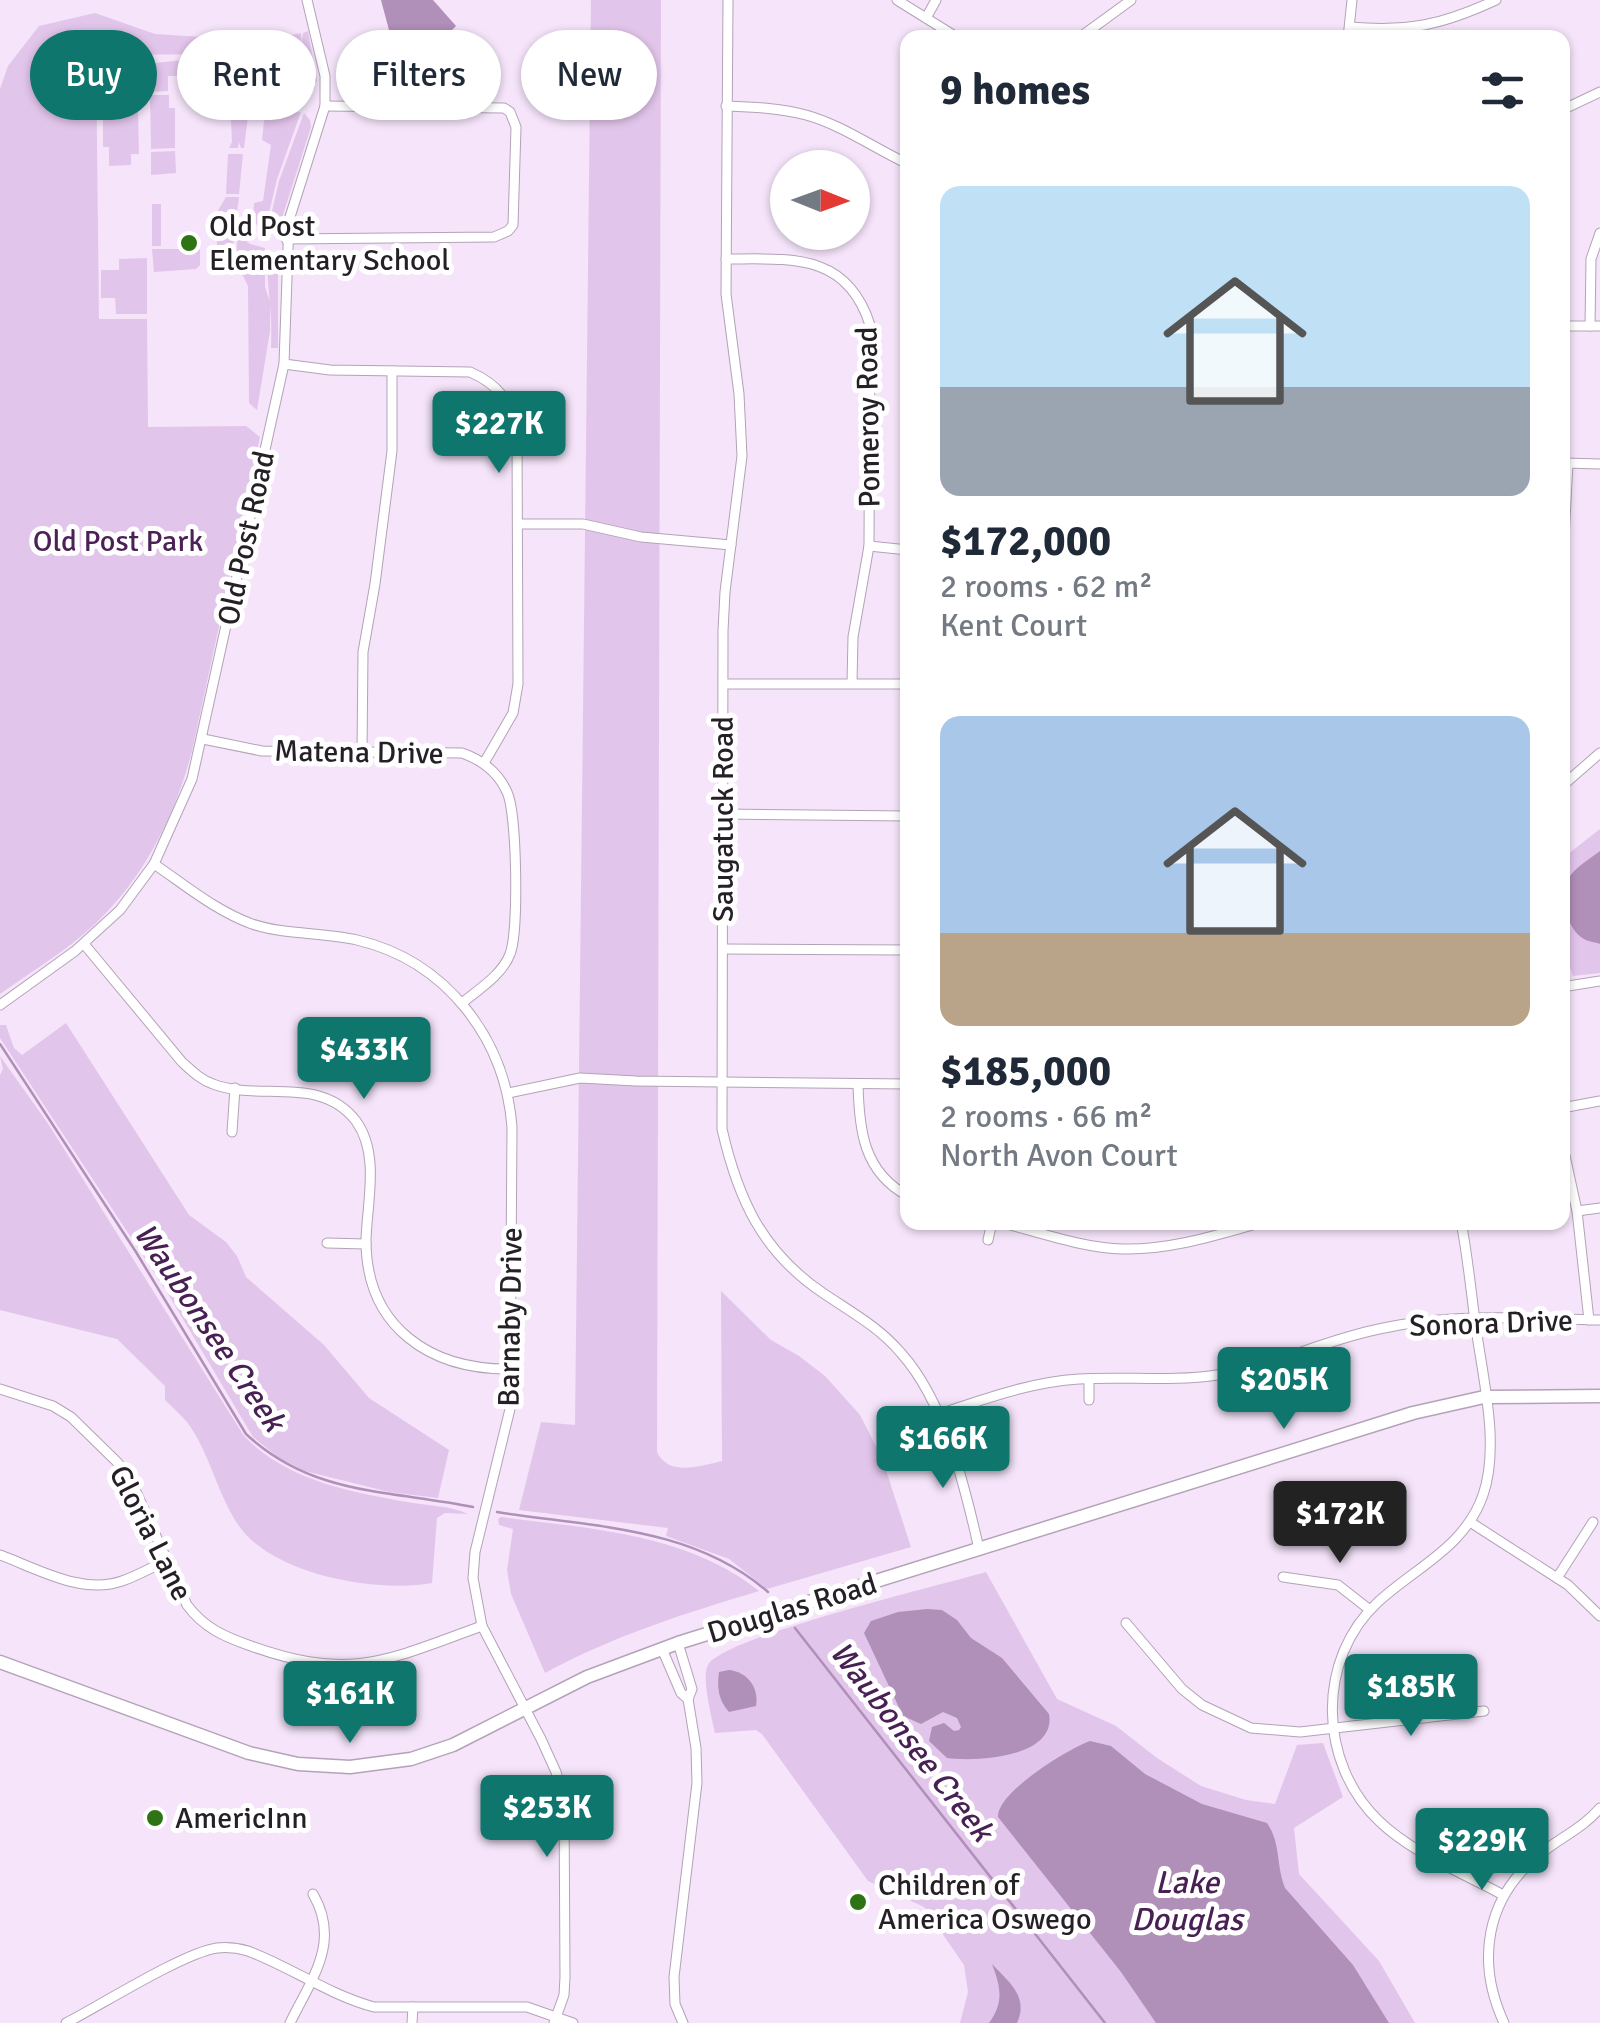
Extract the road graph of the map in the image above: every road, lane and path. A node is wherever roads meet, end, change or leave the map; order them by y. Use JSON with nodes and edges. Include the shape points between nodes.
{"nodes":[{"id":1,"x":308,"y":0,"type":"edge"},
{"id":2,"x":728,"y":0,"type":"edge"},
{"id":3,"x":897,"y":0,"type":"edge"},
{"id":4,"x":936,"y":0,"type":"edge"},
{"id":5,"x":1131,"y":0,"type":"edge"},
{"id":6,"x":1352,"y":0,"type":"edge"},
{"id":7,"x":1496,"y":0,"type":"edge"},
{"id":8,"x":926,"y":18,"type":"junction"},
{"id":9,"x":945,"y":30,"type":"edge"},
{"id":10,"x":1090,"y":30,"type":"edge"},
{"id":11,"x":1349,"y":30,"type":"edge"},
{"id":12,"x":1395,"y":30,"type":"edge"},
{"id":13,"x":1600,"y":92,"type":"edge"},
{"id":14,"x":326,"y":106,"type":"junction"},
{"id":15,"x":726,"y":106,"type":"junction"},
{"id":16,"x":1570,"y":106,"type":"edge"},
{"id":17,"x":900,"y":160,"type":"edge"},
{"id":18,"x":1600,"y":232,"type":"edge"},
{"id":19,"x":286,"y":239,"type":"junction"},
{"id":20,"x":726,"y":260,"type":"junction"},
{"id":21,"x":1595,"y":326,"type":"edge"},
{"id":22,"x":284,"y":364,"type":"junction"},
{"id":23,"x":392,"y":370,"type":"junction"},
{"id":24,"x":1570,"y":463,"type":"edge"},
{"id":25,"x":1600,"y":464,"type":"edge"},
{"id":26,"x":519,"y":524,"type":"junction"},
{"id":27,"x":731,"y":545,"type":"junction"},
{"id":28,"x":869,"y":546,"type":"junction"},
{"id":29,"x":900,"y":549,"type":"edge"},
{"id":30,"x":852,"y":683,"type":"junction"},
{"id":31,"x":724,"y":684,"type":"junction"},
{"id":32,"x":900,"y":684,"type":"edge"},
{"id":33,"x":203,"y":739,"type":"junction"},
{"id":34,"x":362,"y":752,"type":"junction"},
{"id":35,"x":1600,"y":753,"type":"edge"},
{"id":36,"x":484,"y":763,"type":"junction"},
{"id":37,"x":1570,"y":779,"type":"edge"},
{"id":38,"x":724,"y":814,"type":"junction"},
{"id":39,"x":900,"y":816,"type":"edge"},
{"id":40,"x":154,"y":864,"type":"junction"},
{"id":41,"x":84,"y":944,"type":"junction"},
{"id":42,"x":723,"y":949,"type":"junction"},
{"id":43,"x":900,"y":950,"type":"edge"},
{"id":44,"x":1600,"y":981,"type":"edge"},
{"id":45,"x":1570,"y":986,"type":"edge"},
{"id":46,"x":462,"y":1003,"type":"junction"},
{"id":47,"x":0,"y":1005,"type":"edge"},
{"id":48,"x":722,"y":1082,"type":"junction"},
{"id":49,"x":858,"y":1084,"type":"junction"},
{"id":50,"x":900,"y":1084,"type":"edge"},
{"id":51,"x":235,"y":1088,"type":"junction"},
{"id":52,"x":508,"y":1093,"type":"junction"},
{"id":53,"x":1600,"y":1100,"type":"edge"},
{"id":54,"x":1570,"y":1106,"type":"edge"},
{"id":55,"x":232,"y":1132,"type":"dead end"},
{"id":56,"x":1570,"y":1181,"type":"edge"},
{"id":57,"x":900,"y":1190,"type":"edge"},
{"id":58,"x":1600,"y":1208,"type":"edge"},
{"id":59,"x":1576,"y":1211,"type":"junction"},
{"id":60,"x":992,"y":1230,"type":"edge"},
{"id":61,"x":1028,"y":1230,"type":"edge"},
{"id":62,"x":1235,"y":1230,"type":"edge"},
{"id":63,"x":1462,"y":1230,"type":"edge"},
{"id":64,"x":988,"y":1240,"type":"dead end"},
{"id":65,"x":327,"y":1243,"type":"dead end"},
{"id":66,"x":366,"y":1244,"type":"junction"},
{"id":67,"x":1475,"y":1318,"type":"junction"},
{"id":68,"x":1594,"y":1320,"type":"edge"},
{"id":69,"x":512,"y":1370,"type":"junction"},
{"id":70,"x":1089,"y":1379,"type":"junction"},
{"id":71,"x":0,"y":1389,"type":"edge"},
{"id":72,"x":1484,"y":1396,"type":"junction"},
{"id":73,"x":1600,"y":1396,"type":"edge"},
{"id":74,"x":1089,"y":1400,"type":"dead end"},
{"id":75,"x":939,"y":1414,"type":"junction"},
{"id":76,"x":1470,"y":1522,"type":"junction"},
{"id":77,"x":1593,"y":1522,"type":"dead end"},
{"id":78,"x":979,"y":1550,"type":"junction"},
{"id":79,"x":0,"y":1555,"type":"edge"},
{"id":80,"x":166,"y":1561,"type":"junction"},
{"id":81,"x":1283,"y":1577,"type":"dead end"},
{"id":82,"x":1557,"y":1578,"type":"junction"},
{"id":83,"x":1370,"y":1610,"type":"junction"},
{"id":84,"x":1600,"y":1616,"type":"edge"},
{"id":85,"x":1126,"y":1623,"type":"dead end"},
{"id":86,"x":482,"y":1626,"type":"junction"},
{"id":87,"x":678,"y":1643,"type":"junction"},
{"id":88,"x":662,"y":1649,"type":"junction"},
{"id":89,"x":0,"y":1662,"type":"edge"},
{"id":90,"x":688,"y":1699,"type":"junction"},
{"id":91,"x":524,"y":1709,"type":"junction"},
{"id":92,"x":1484,"y":1711,"type":"dead end"},
{"id":93,"x":1333,"y":1728,"type":"junction"},
{"id":94,"x":1600,"y":1808,"type":"edge"},
{"id":95,"x":313,"y":1894,"type":"dead end"},
{"id":96,"x":1503,"y":1895,"type":"junction"},
{"id":97,"x":311,"y":1981,"type":"junction"},
{"id":98,"x":412,"y":2007,"type":"junction"},
{"id":99,"x":555,"y":2019,"type":"edge"},
{"id":100,"x":66,"y":2023,"type":"edge"},
{"id":101,"x":290,"y":2023,"type":"edge"},
{"id":102,"x":412,"y":2023,"type":"edge"},
{"id":103,"x":574,"y":2023,"type":"edge"},
{"id":104,"x":683,"y":2023,"type":"edge"},
{"id":105,"x":1504,"y":2023,"type":"edge"}],
"edges":[{"from":1,"to":14,"type":"street","name":"Old Post Road"},
{"from":2,"to":15,"type":"street","name":"Saugatuck Road"},
{"from":3,"to":8,"type":"street"},
{"from":4,"to":8,"type":"street"},
{"from":5,"to":10,"type":"street"},
{"from":6,"to":11,"type":"street"},
{"from":7,"to":12,"type":"street","via":[[1427,26]]},
{"from":8,"to":9,"type":"street"},
{"from":13,"to":16,"type":"street"},
{"from":14,"to":19,"type":"street","name":"Old Post Road"},
{"from":14,"to":19,"type":"street","via":[[504,108],[516,127],[513,225],[494,237]]},
{"from":15,"to":17,"type":"street","via":[[807,116]]},
{"from":15,"to":20,"type":"street","name":"Saugatuck Road"},
{"from":18,"to":21,"type":"street","via":[[1591,258]]},
{"from":19,"to":22,"type":"street","name":"Old Post Road"},
{"from":20,"to":27,"type":"street","name":"Saugatuck Road","via":[[742,456]]},
{"from":20,"to":28,"type":"street","name":"Pomeroy Road","via":[[818,265],[841,277],[865,309],[872,345]]},
{"from":22,"to":23,"type":"street"},
{"from":22,"to":33,"type":"street","name":"Old Post Road"},
{"from":23,"to":26,"type":"street","via":[[470,372],[502,385],[516,425]]},
{"from":23,"to":34,"type":"street","via":[[390,468],[363,652]]},
{"from":24,"to":25,"type":"street"},
{"from":26,"to":27,"type":"street","via":[[583,524]]},
{"from":26,"to":36,"type":"street","via":[[516,698]]},
{"from":27,"to":31,"type":"street","name":"Saugatuck Road"},
{"from":28,"to":29,"type":"street"},
{"from":28,"to":30,"type":"street","name":"Pomeroy Road"},
{"from":30,"to":31,"type":"street"},
{"from":30,"to":32,"type":"street"},
{"from":31,"to":38,"type":"street","name":"Saugatuck Road"},
{"from":33,"to":34,"type":"street","name":"Matena Drive","via":[[262,751]]},
{"from":33,"to":40,"type":"street","name":"Old Post Road","via":[[183,806]]},
{"from":34,"to":36,"type":"street","name":"Matena Drive","via":[[462,753]]},
{"from":35,"to":37,"type":"street"},
{"from":36,"to":46,"type":"street","name":"Matena Drive","via":[[512,803],[514,937],[504,966]]},
{"from":38,"to":39,"type":"street"},
{"from":38,"to":42,"type":"street","name":"Saugatuck Road"},
{"from":40,"to":41,"type":"street","name":"Old Post Road"},
{"from":40,"to":46,"type":"street","name":"Barnaby Drive","via":[[256,925],[396,953]]},
{"from":41,"to":47,"type":"street","name":"Old Post Road"},
{"from":41,"to":51,"type":"street","via":[[182,1062],[208,1082]]},
{"from":42,"to":43,"type":"street"},
{"from":42,"to":48,"type":"street","name":"Saugatuck Road"},
{"from":44,"to":45,"type":"street"},
{"from":46,"to":52,"type":"street","name":"Barnaby Drive","via":[[483,1031]]},
{"from":48,"to":49,"type":"street"},
{"from":48,"to":52,"type":"street","via":[[580,1078]]},
{"from":48,"to":75,"type":"street","name":"Saugatuck Road","via":[[722,1129],[750,1215],[795,1271],[901,1352]]},
{"from":49,"to":50,"type":"street"},
{"from":49,"to":57,"type":"street","via":[[866,1154]]},
{"from":51,"to":55,"type":"street"},
{"from":51,"to":66,"type":"street","via":[[318,1095],[356,1121],[369,1156]]},
{"from":52,"to":69,"type":"street","name":"Barnaby Drive"},
{"from":53,"to":54,"type":"street"},
{"from":56,"to":59,"type":"street"},
{"from":58,"to":59,"type":"street"},
{"from":59,"to":68,"type":"street"},
{"from":60,"to":64,"type":"street"},
{"from":61,"to":62,"type":"street","via":[[1124,1249]]},
{"from":63,"to":67,"type":"street"},
{"from":65,"to":66,"type":"street"},
{"from":66,"to":69,"type":"street","via":[[374,1286],[405,1336],[455,1364]]},
{"from":67,"to":68,"type":"street","name":"Sonora Drive"},
{"from":67,"to":70,"type":"street","name":"Sonora Drive","via":[[1373,1330],[1216,1376]]},
{"from":67,"to":72,"type":"street"},
{"from":69,"to":86,"type":"street","name":"Barnaby Drive","via":[[510,1410],[473,1578]]},
{"from":70,"to":74,"type":"street"},
{"from":70,"to":75,"type":"street","name":"Sonora Drive","via":[[1031,1385]]},
{"from":71,"to":80,"type":"street","name":"Gloria Lane","via":[[71,1416],[118,1462]]},
{"from":72,"to":73,"type":"street","name":"Douglas Road"},
{"from":72,"to":76,"type":"street","via":[[1488,1475]]},
{"from":72,"to":78,"type":"street","name":"Douglas Road"},
{"from":75,"to":78,"type":"street","name":"Saugatuck Road"},
{"from":76,"to":82,"type":"street"},
{"from":76,"to":83,"type":"street","via":[[1445,1551]]},
{"from":77,"to":82,"type":"street"},
{"from":78,"to":87,"type":"street","name":"Douglas Road"},
{"from":79,"to":80,"type":"street","via":[[95,1586]]},
{"from":80,"to":86,"type":"street","name":"Gloria Lane","via":[[187,1606],[207,1627],[301,1662],[371,1663]]},
{"from":81,"to":83,"type":"street","via":[[1338,1586]]},
{"from":82,"to":84,"type":"street"},
{"from":83,"to":93,"type":"street","via":[[1342,1656]]},
{"from":85,"to":93,"type":"street","via":[[1182,1689],[1228,1720],[1275,1732]]},
{"from":86,"to":91,"type":"street","name":"Barnaby Drive"},
{"from":87,"to":88,"type":"street","name":"Douglas Road"},
{"from":87,"to":90,"type":"street","via":[[692,1689]]},
{"from":88,"to":90,"type":"street"},
{"from":88,"to":91,"type":"street","name":"Douglas Road"},
{"from":89,"to":91,"type":"street","name":"Douglas Road","via":[[249,1753],[314,1766],[411,1759]]},
{"from":90,"to":104,"type":"street","via":[[696,1783],[674,1977]]},
{"from":91,"to":99,"type":"street","name":"Barnaby Drive","via":[[564,1801],[565,1977]]},
{"from":92,"to":93,"type":"street"},
{"from":93,"to":96,"type":"street","via":[[1342,1768],[1379,1822]]},
{"from":94,"to":96,"type":"street","via":[[1540,1854]]},
{"from":95,"to":97,"type":"street","via":[[326,1930]]},
{"from":96,"to":105,"type":"street","via":[[1487,1954],[1488,1980]]},
{"from":97,"to":98,"type":"street","via":[[350,2001]]},
{"from":97,"to":100,"type":"street","via":[[250,1952],[218,1948]]},
{"from":97,"to":101,"type":"street"},
{"from":98,"to":99,"type":"street","via":[[527,2007]]},
{"from":98,"to":102,"type":"street"},
{"from":99,"to":103,"type":"street"}]}
